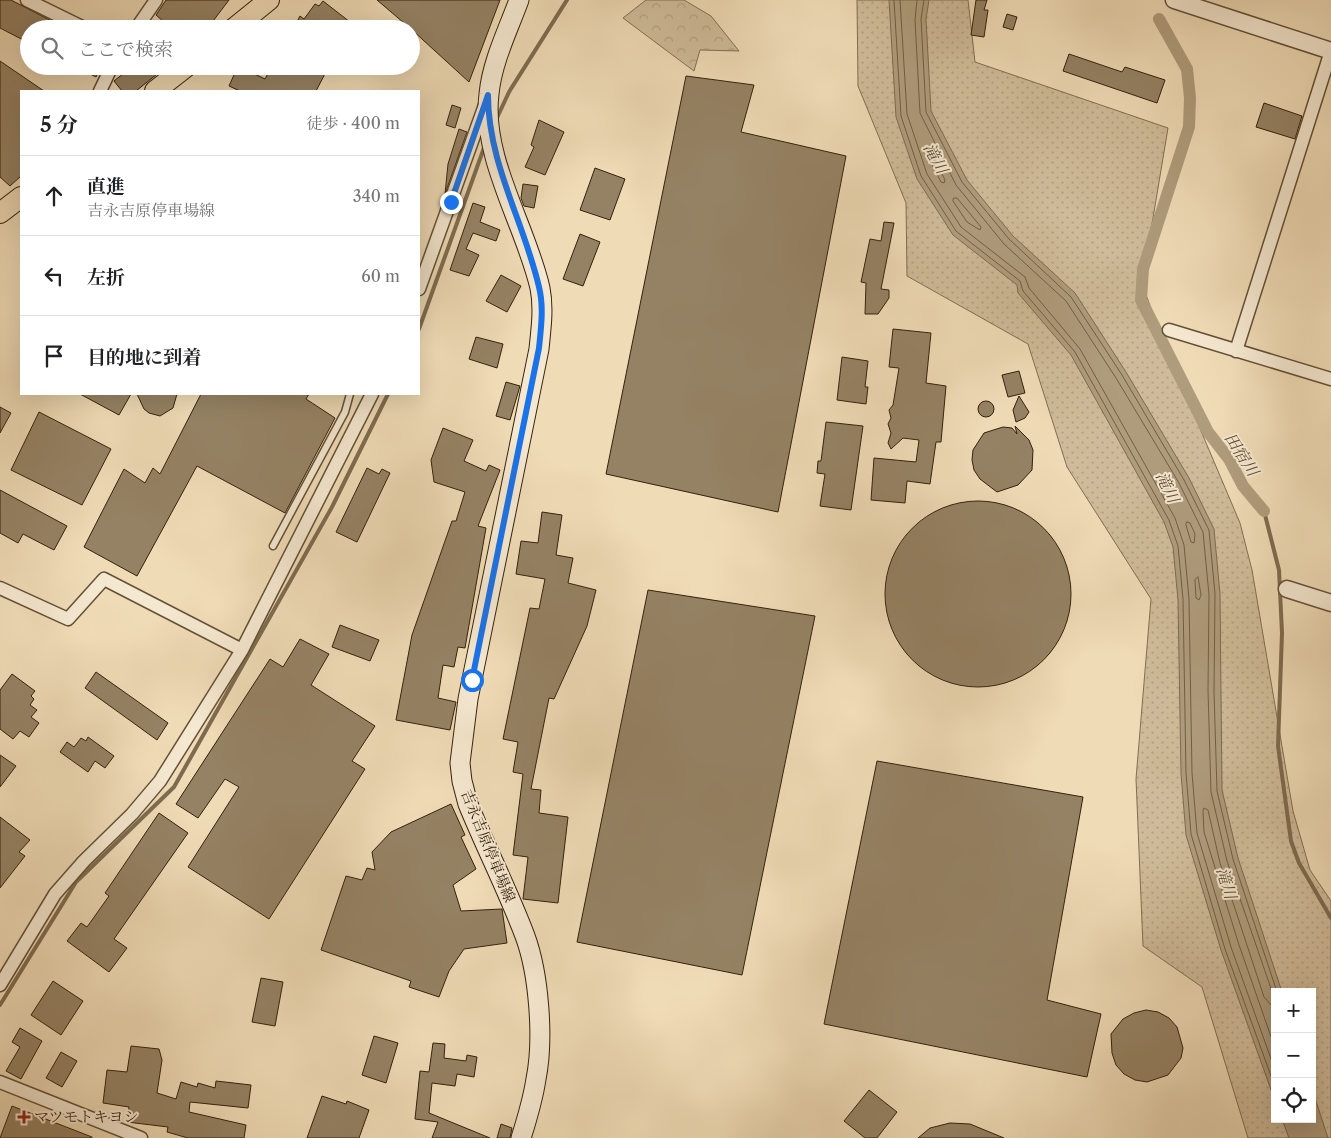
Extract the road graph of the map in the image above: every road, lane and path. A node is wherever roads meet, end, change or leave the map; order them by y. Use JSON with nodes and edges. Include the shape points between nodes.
{"nodes":[{"id":1,"x":27,"y":0,"type":"edge"},
{"id":2,"x":156,"y":0,"type":"edge"},
{"id":3,"x":268,"y":0,"type":"edge"},
{"id":4,"x":519,"y":0,"type":"edge"},
{"id":5,"x":1174,"y":0,"type":"edge"},
{"id":6,"x":68,"y":20,"type":"edge"},
{"id":7,"x":142,"y":20,"type":"edge"},
{"id":8,"x":244,"y":20,"type":"edge"},
{"id":9,"x":1331,"y":51,"type":"edge"},
{"id":10,"x":108,"y":75,"type":"edge"},
{"id":11,"x":175,"y":75,"type":"edge"},
{"id":12,"x":100,"y":90,"type":"edge"},
{"id":13,"x":156,"y":90,"type":"edge"},
{"id":14,"x":488,"y":95,"type":"junction"},
{"id":15,"x":20,"y":197,"type":"edge"},
{"id":16,"x":0,"y":213,"type":"edge"},
{"id":17,"x":420,"y":286,"type":"edge"},
{"id":18,"x":1169,"y":330,"type":"dead end"},
{"id":19,"x":1236,"y":352,"type":"junction"},
{"id":20,"x":1331,"y":380,"type":"edge"},
{"id":21,"x":350,"y":395,"type":"edge"},
{"id":22,"x":371,"y":395,"type":"edge"},
{"id":23,"x":273,"y":546,"type":"dead end"},
{"id":24,"x":0,"y":588,"type":"edge"},
{"id":25,"x":1287,"y":589,"type":"dead end"},
{"id":26,"x":1331,"y":603,"type":"edge"},
{"id":27,"x":242,"y":650,"type":"junction"},
{"id":28,"x":0,"y":985,"type":"edge"},
{"id":29,"x":0,"y":1082,"type":"edge"},
{"id":30,"x":141,"y":1138,"type":"edge"},
{"id":31,"x":521,"y":1138,"type":"edge"}],
"edges":[{"from":1,"to":6,"type":"street"},
{"from":2,"to":7,"type":"street"},
{"from":3,"to":8,"type":"main road"},
{"from":4,"to":14,"type":"main road","name":"吉永吉原停車場線","via":[[493,71]]},
{"from":5,"to":9,"type":"street"},
{"from":9,"to":19,"type":"street"},
{"from":10,"to":12,"type":"street"},
{"from":11,"to":13,"type":"main road"},
{"from":14,"to":17,"type":"street"},
{"from":14,"to":31,"type":"main road","name":"吉永吉原停車場線","via":[[488,121],[495,154],[540,288],[542,315],[539,348],[468,699],[460,763],[468,804],[533,963],[539,1051],[537,1078]]},
{"from":15,"to":16,"type":"main road"},
{"from":18,"to":19,"type":"street"},
{"from":19,"to":20,"type":"street"},
{"from":21,"to":23,"type":"lane","via":[[345,412]]},
{"from":22,"to":27,"type":"street"},
{"from":24,"to":27,"type":"street","via":[[68,619],[104,579]]},
{"from":25,"to":26,"type":"street"},
{"from":27,"to":28,"type":"street","via":[[160,781],[55,894]]},
{"from":29,"to":30,"type":"street"}]}
